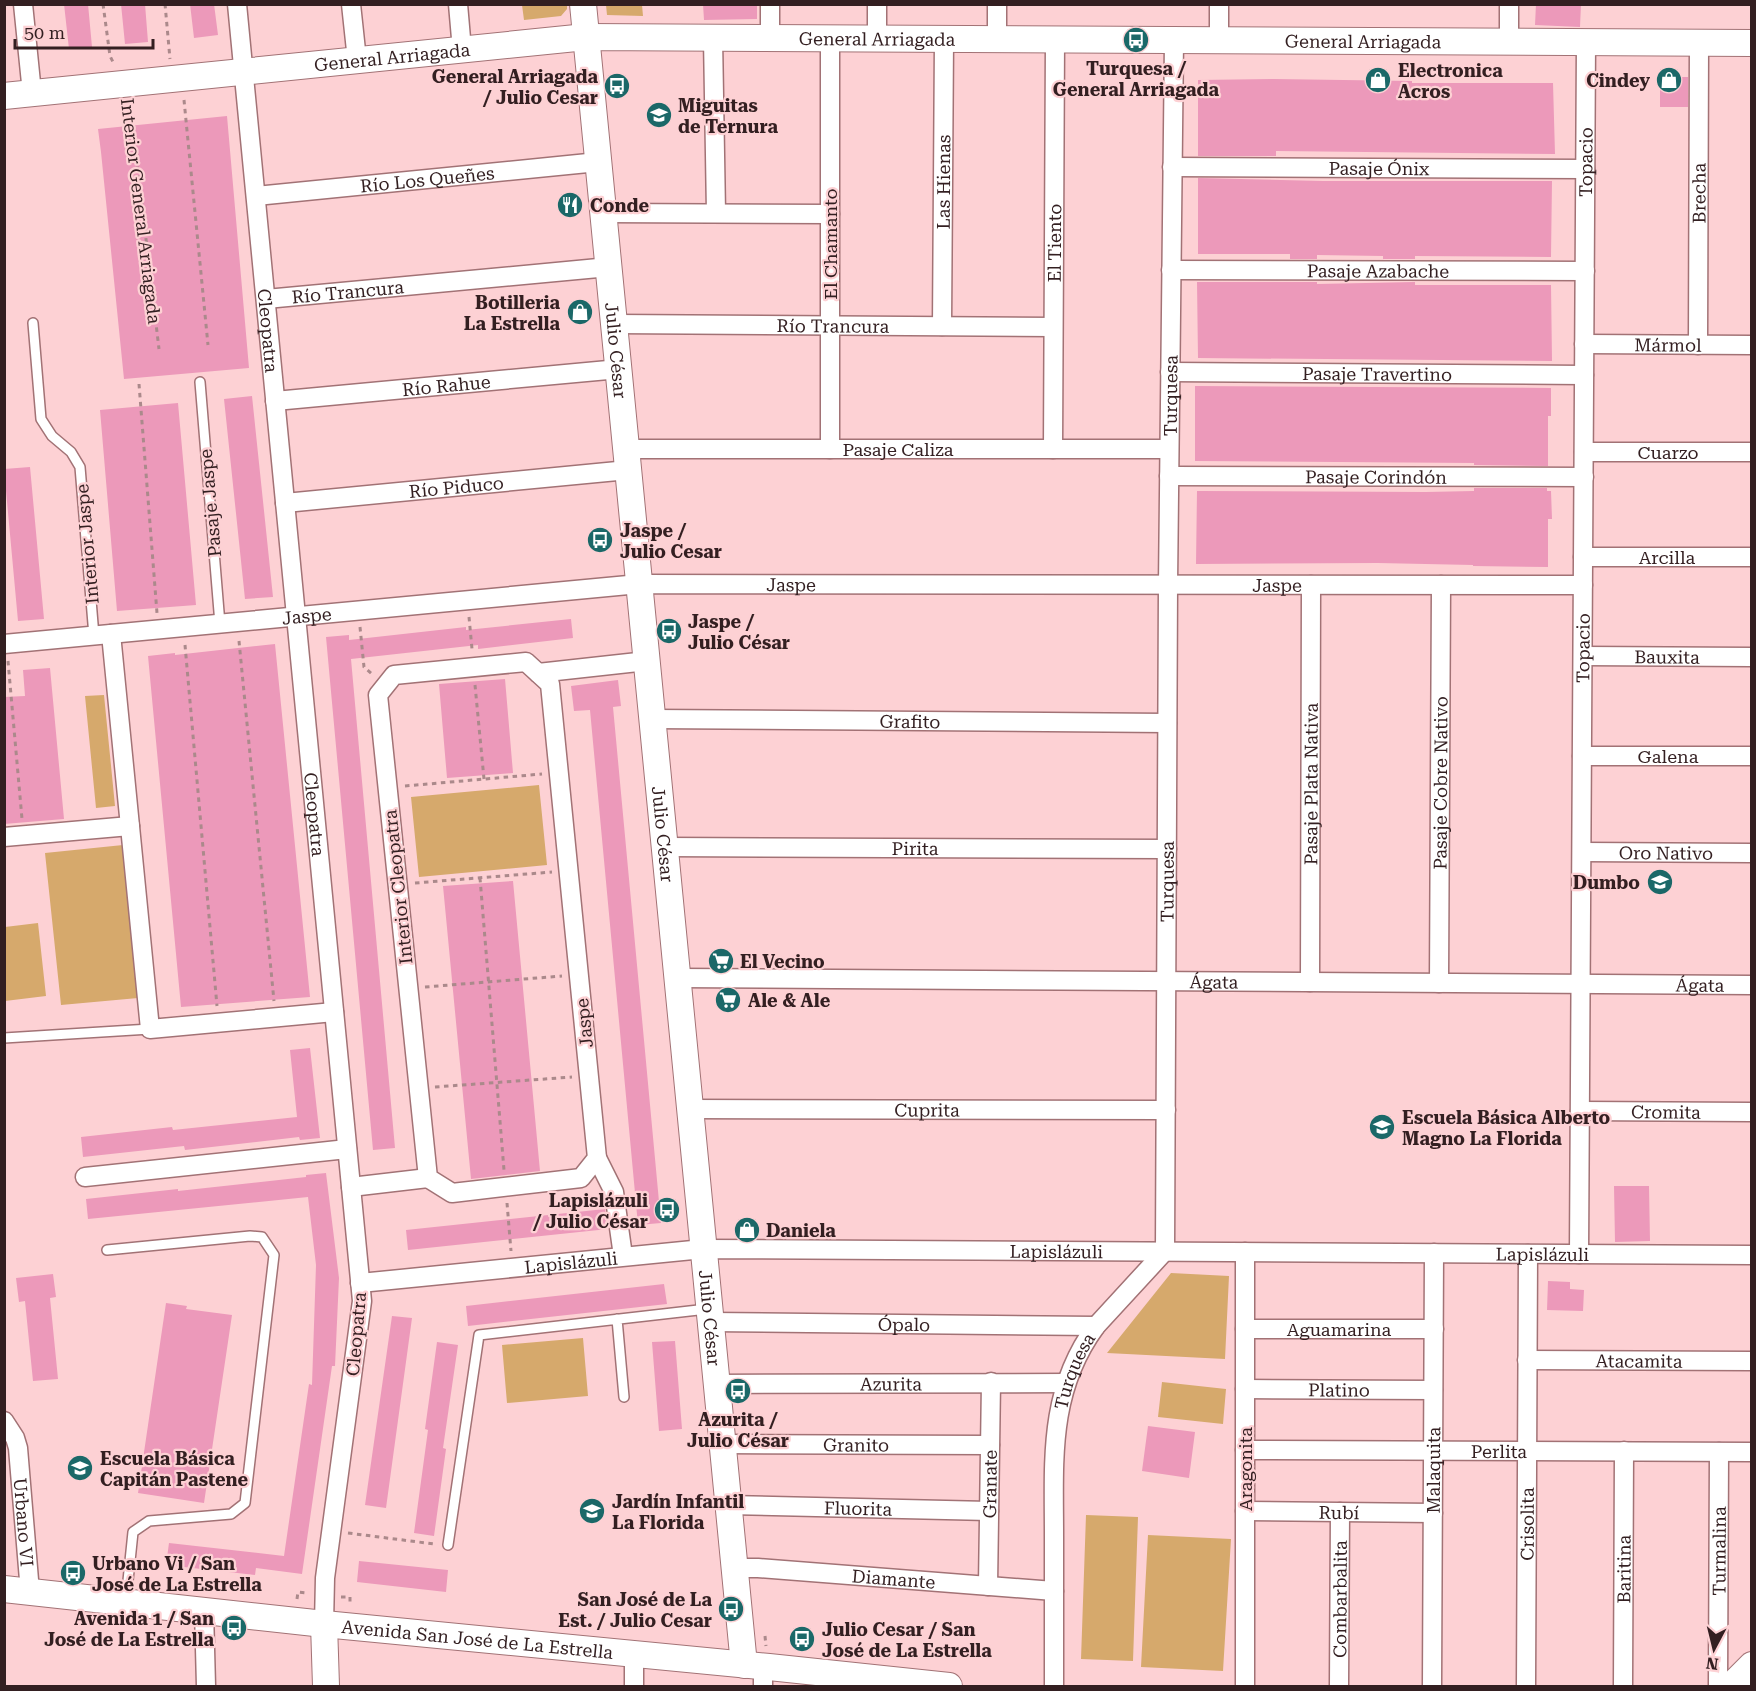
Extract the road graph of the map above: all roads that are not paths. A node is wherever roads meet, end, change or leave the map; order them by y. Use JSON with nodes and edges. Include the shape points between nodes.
{"nodes":[{"id":1,"x":23,"y":4,"type":"edge"},
{"id":2,"x":237,"y":4,"type":"edge"},
{"id":3,"x":351,"y":4,"type":"edge"},
{"id":4,"x":458,"y":4,"type":"edge"},
{"id":5,"x":583,"y":4,"type":"edge"},
{"id":6,"x":770,"y":4,"type":"edge"},
{"id":7,"x":877,"y":4,"type":"edge"},
{"id":8,"x":997,"y":4,"type":"edge"},
{"id":9,"x":1220,"y":4,"type":"edge"},
{"id":10,"x":1509,"y":4,"type":"edge"},
{"id":11,"x":586,"y":37,"type":"junction"},
{"id":12,"x":713,"y":38,"type":"junction"},
{"id":13,"x":770,"y":38,"type":"junction"},
{"id":14,"x":830,"y":38,"type":"junction"},
{"id":15,"x":877,"y":39,"type":"junction"},
{"id":16,"x":944,"y":39,"type":"junction"},
{"id":17,"x":996,"y":39,"type":"junction"},
{"id":18,"x":1055,"y":39,"type":"junction"},
{"id":19,"x":1174,"y":40,"type":"junction"},
{"id":20,"x":1219,"y":40,"type":"junction"},
{"id":21,"x":1509,"y":42,"type":"junction"},
{"id":22,"x":1586,"y":42,"type":"junction"},
{"id":23,"x":1699,"y":43,"type":"junction"},
{"id":24,"x":1752,"y":43,"type":"edge"},
{"id":25,"x":462,"y":50,"type":"junction"},
{"id":26,"x":357,"y":60,"type":"junction"},
{"id":27,"x":244,"y":72,"type":"junction"},
{"id":28,"x":32,"y":93,"type":"junction"},
{"id":29,"x":4,"y":96,"type":"edge"},
{"id":30,"x":598,"y":162,"type":"junction"},
{"id":31,"x":1172,"y":167,"type":"junction"},
{"id":32,"x":1585,"y":169,"type":"junction"},
{"id":33,"x":256,"y":196,"type":"junction"},
{"id":34,"x":603,"y":213,"type":"junction"},
{"id":35,"x":716,"y":213,"type":"junction"},
{"id":36,"x":830,"y":214,"type":"junction"},
{"id":37,"x":609,"y":267,"type":"junction"},
{"id":38,"x":1171,"y":270,"type":"junction"},
{"id":39,"x":1585,"y":271,"type":"junction"},
{"id":40,"x":266,"y":299,"type":"junction"},
{"id":41,"x":33,"y":324,"type":"dead end"},
{"id":42,"x":614,"y":324,"type":"junction"},
{"id":43,"x":830,"y":325,"type":"junction"},
{"id":44,"x":942,"y":326,"type":"junction"},
{"id":45,"x":1053,"y":327,"type":"junction"},
{"id":46,"x":1584,"y":344,"type":"junction"},
{"id":47,"x":1698,"y":345,"type":"junction"},
{"id":48,"x":1752,"y":345,"type":"edge"},
{"id":49,"x":619,"y":369,"type":"junction"},
{"id":50,"x":1170,"y":372,"type":"junction"},
{"id":51,"x":1584,"y":375,"type":"junction"},
{"id":52,"x":200,"y":382,"type":"dead end"},
{"id":53,"x":276,"y":401,"type":"junction"},
{"id":54,"x":830,"y":449,"type":"junction"},
{"id":55,"x":1053,"y":449,"type":"junction"},
{"id":56,"x":1169,"y":449,"type":"junction"},
{"id":57,"x":1584,"y":452,"type":"junction"},
{"id":58,"x":1752,"y":452,"type":"edge"},
{"id":59,"x":627,"y":460,"type":"junction"},
{"id":60,"x":1169,"y":476,"type":"junction"},
{"id":61,"x":1584,"y":477,"type":"junction"},
{"id":62,"x":285,"y":503,"type":"junction"},
{"id":63,"x":1583,"y":557,"type":"junction"},
{"id":64,"x":1752,"y":557,"type":"edge"},
{"id":65,"x":639,"y":584,"type":"junction"},
{"id":66,"x":1168,"y":585,"type":"junction"},
{"id":67,"x":1311,"y":585,"type":"junction"},
{"id":68,"x":1441,"y":585,"type":"junction"},
{"id":69,"x":1583,"y":585,"type":"junction"},
{"id":70,"x":296,"y":616,"type":"junction"},
{"id":71,"x":229,"y":623,"type":"junction"},
{"id":72,"x":102,"y":635,"type":"junction"},
{"id":73,"x":5,"y":644,"type":"edge"},
{"id":74,"x":1583,"y":656,"type":"junction"},
{"id":75,"x":1752,"y":657,"type":"edge"},
{"id":76,"x":647,"y":662,"type":"junction"},
{"id":77,"x":538,"y":674,"type":"junction"},
{"id":78,"x":652,"y":719,"type":"junction"},
{"id":79,"x":1167,"y":723,"type":"junction"},
{"id":80,"x":1582,"y":756,"type":"junction"},
{"id":81,"x":1752,"y":756,"type":"edge"},
{"id":82,"x":130,"y":826,"type":"junction"},
{"id":83,"x":4,"y":837,"type":"edge"},
{"id":84,"x":665,"y":847,"type":"junction"},
{"id":85,"x":1167,"y":849,"type":"junction"},
{"id":86,"x":1582,"y":852,"type":"junction"},
{"id":87,"x":1752,"y":853,"type":"edge"},
{"id":88,"x":677,"y":978,"type":"junction"},
{"id":89,"x":1166,"y":981,"type":"junction"},
{"id":90,"x":1310,"y":982,"type":"junction"},
{"id":91,"x":1439,"y":983,"type":"junction"},
{"id":92,"x":1581,"y":983,"type":"junction"},
{"id":93,"x":1752,"y":985,"type":"edge"},
{"id":94,"x":334,"y":1012,"type":"junction"},
{"id":95,"x":150,"y":1029,"type":"junction"},
{"id":96,"x":4,"y":1038,"type":"edge"},
{"id":97,"x":690,"y":1109,"type":"junction"},
{"id":98,"x":1166,"y":1110,"type":"junction"},
{"id":99,"x":1580,"y":1111,"type":"junction"},
{"id":100,"x":1752,"y":1112,"type":"edge"},
{"id":101,"x":347,"y":1149,"type":"junction"},
{"id":102,"x":597,"y":1158,"type":"junction"},
{"id":103,"x":85,"y":1177,"type":"dead end"},
{"id":104,"x":428,"y":1178,"type":"junction"},
{"id":105,"x":351,"y":1187,"type":"junction"},
{"id":106,"x":703,"y":1249,"type":"junction"},
{"id":107,"x":107,"y":1250,"type":"dead end"},
{"id":108,"x":1165,"y":1251,"type":"junction"},
{"id":109,"x":1245,"y":1252,"type":"junction"},
{"id":110,"x":1434,"y":1253,"type":"junction"},
{"id":111,"x":1528,"y":1254,"type":"junction"},
{"id":112,"x":1579,"y":1254,"type":"junction"},
{"id":113,"x":1752,"y":1255,"type":"edge"},
{"id":114,"x":623,"y":1256,"type":"junction"},
{"id":115,"x":360,"y":1283,"type":"junction"},
{"id":116,"x":710,"y":1315,"type":"junction"},
{"id":117,"x":617,"y":1319,"type":"junction"},
{"id":118,"x":1096,"y":1326,"type":"junction"},
{"id":119,"x":1245,"y":1329,"type":"junction"},
{"id":120,"x":1434,"y":1329,"type":"junction"},
{"id":121,"x":1527,"y":1360,"type":"junction"},
{"id":122,"x":1752,"y":1360,"type":"edge"},
{"id":123,"x":991,"y":1382,"type":"junction"},
{"id":124,"x":1066,"y":1383,"type":"junction"},
{"id":125,"x":717,"y":1384,"type":"junction"},
{"id":126,"x":1245,"y":1389,"type":"junction"},
{"id":127,"x":1433,"y":1390,"type":"junction"},
{"id":128,"x":624,"y":1397,"type":"dead end"},
{"id":129,"x":4,"y":1421,"type":"edge"},
{"id":130,"x":722,"y":1444,"type":"junction"},
{"id":131,"x":990,"y":1445,"type":"junction"},
{"id":132,"x":1245,"y":1450,"type":"junction"},
{"id":133,"x":1433,"y":1451,"type":"junction"},
{"id":134,"x":1527,"y":1451,"type":"junction"},
{"id":135,"x":1624,"y":1452,"type":"junction"},
{"id":136,"x":1719,"y":1452,"type":"junction"},
{"id":137,"x":1752,"y":1452,"type":"edge"},
{"id":138,"x":728,"y":1505,"type":"junction"},
{"id":139,"x":989,"y":1511,"type":"junction"},
{"id":140,"x":1245,"y":1512,"type":"junction"},
{"id":141,"x":1340,"y":1512,"type":"junction"},
{"id":142,"x":1433,"y":1513,"type":"junction"},
{"id":143,"x":448,"y":1545,"type":"road end"},
{"id":144,"x":734,"y":1568,"type":"junction"},
{"id":145,"x":988,"y":1586,"type":"junction"},
{"id":146,"x":4,"y":1589,"type":"edge"},
{"id":147,"x":1054,"y":1591,"type":"junction"},
{"id":148,"x":30,"y":1592,"type":"junction"},
{"id":149,"x":126,"y":1602,"type":"junction"},
{"id":150,"x":204,"y":1611,"type":"junction"},
{"id":151,"x":324,"y":1624,"type":"junction"},
{"id":152,"x":634,"y":1654,"type":"junction"},
{"id":153,"x":1752,"y":1665,"type":"edge"},
{"id":154,"x":757,"y":1673,"type":"edge"},
{"id":155,"x":891,"y":1683,"type":"edge"},
{"id":156,"x":206,"y":1686,"type":"edge"},
{"id":157,"x":326,"y":1686,"type":"edge"},
{"id":158,"x":634,"y":1686,"type":"edge"},
{"id":159,"x":950,"y":1686,"type":"edge"},
{"id":160,"x":1054,"y":1686,"type":"edge"},
{"id":161,"x":1245,"y":1686,"type":"edge"},
{"id":162,"x":1339,"y":1686,"type":"edge"},
{"id":163,"x":1432,"y":1686,"type":"edge"},
{"id":164,"x":1526,"y":1686,"type":"edge"},
{"id":165,"x":1623,"y":1686,"type":"edge"},
{"id":166,"x":1718,"y":1686,"type":"edge"},
{"id":167,"x":1731,"y":1686,"type":"edge"}],
"edges":[{"from":1,"to":28,"type":"street"},
{"from":2,"to":27,"type":"street","name":"Cleopatra"},
{"from":3,"to":26,"type":"street"},
{"from":4,"to":25,"type":"street"},
{"from":5,"to":11,"type":"street","name":"Julio César"},
{"from":6,"to":13,"type":"street"},
{"from":7,"to":15,"type":"street"},
{"from":8,"to":17,"type":"street"},
{"from":9,"to":20,"type":"street"},
{"from":10,"to":21,"type":"street"},
{"from":11,"to":12,"type":"street","name":"General Arriagada"},
{"from":11,"to":25,"type":"street","name":"General Arriagada"},
{"from":11,"to":30,"type":"street","name":"Julio César"},
{"from":12,"to":13,"type":"street","name":"General Arriagada"},
{"from":12,"to":35,"type":"street"},
{"from":13,"to":14,"type":"street","name":"General Arriagada"},
{"from":14,"to":15,"type":"street","name":"General Arriagada"},
{"from":14,"to":36,"type":"street","name":"El Chamanto"},
{"from":15,"to":16,"type":"street","name":"General Arriagada"},
{"from":16,"to":17,"type":"street","name":"General Arriagada"},
{"from":16,"to":44,"type":"street","name":"Las Hienas"},
{"from":17,"to":18,"type":"street","name":"General Arriagada"},
{"from":18,"to":19,"type":"street","name":"General Arriagada"},
{"from":18,"to":45,"type":"street","name":"El Tiento"},
{"from":19,"to":20,"type":"street","name":"General Arriagada"},
{"from":19,"to":31,"type":"street","name":"Turquesa"},
{"from":20,"to":21,"type":"street","name":"General Arriagada"},
{"from":21,"to":22,"type":"street","name":"General Arriagada"},
{"from":22,"to":23,"type":"street","name":"General Arriagada"},
{"from":22,"to":32,"type":"street","name":"Topacio"},
{"from":23,"to":24,"type":"street","name":"General Arriagada"},
{"from":23,"to":47,"type":"street","name":"Brecha"},
{"from":25,"to":26,"type":"street","name":"General Arriagada"},
{"from":26,"to":27,"type":"street","name":"General Arriagada"},
{"from":27,"to":28,"type":"street","name":"General Arriagada"},
{"from":27,"to":33,"type":"street","name":"Cleopatra"},
{"from":28,"to":29,"type":"street","name":"General Arriagada"},
{"from":30,"to":33,"type":"street","name":"Río Los Queñes"},
{"from":30,"to":34,"type":"street","name":"Julio César"},
{"from":31,"to":32,"type":"street","name":"Pasaje Ónix"},
{"from":31,"to":38,"type":"street","name":"Turquesa"},
{"from":32,"to":39,"type":"street","name":"Topacio"},
{"from":33,"to":40,"type":"street","name":"Cleopatra"},
{"from":34,"to":35,"type":"street"},
{"from":34,"to":37,"type":"street","name":"Julio César"},
{"from":35,"to":36,"type":"street"},
{"from":36,"to":43,"type":"street","name":"El Chamanto"},
{"from":37,"to":40,"type":"street","name":"Río Trancura"},
{"from":37,"to":42,"type":"street","name":"Julio César"},
{"from":38,"to":39,"type":"street","name":"Pasaje Azabache"},
{"from":38,"to":50,"type":"street","name":"Turquesa"},
{"from":39,"to":46,"type":"street","name":"Topacio"},
{"from":40,"to":53,"type":"street","name":"Cleopatra"},
{"from":41,"to":72,"type":"lane","name":"Interior Jaspe","via":[[41,419],[81,466]]},
{"from":42,"to":43,"type":"street","name":"Río Trancura"},
{"from":42,"to":49,"type":"street","name":"Julio César"},
{"from":43,"to":44,"type":"street","name":"Río Trancura"},
{"from":43,"to":54,"type":"street","name":"El Chamanto"},
{"from":44,"to":45,"type":"street","name":"Río Trancura"},
{"from":45,"to":55,"type":"street","name":"El Tiento"},
{"from":46,"to":47,"type":"street","name":"Mármol"},
{"from":46,"to":51,"type":"street","name":"Topacio"},
{"from":47,"to":48,"type":"street","name":"Mármol"},
{"from":49,"to":53,"type":"street","name":"Río Rahue"},
{"from":49,"to":59,"type":"street","name":"Julio César"},
{"from":50,"to":51,"type":"street","name":"Pasaje Travertino"},
{"from":50,"to":56,"type":"street","name":"Turquesa"},
{"from":51,"to":57,"type":"street","name":"Topacio"},
{"from":52,"to":71,"type":"lane","name":"Pasaje Jaspe"},
{"from":53,"to":62,"type":"street","name":"Cleopatra"},
{"from":54,"to":55,"type":"street","name":"Pasaje Caliza"},
{"from":54,"to":59,"type":"street","name":"Pasaje Caliza"},
{"from":55,"to":56,"type":"street","name":"Pasaje Caliza"},
{"from":56,"to":60,"type":"street","name":"Turquesa"},
{"from":57,"to":58,"type":"street","name":"Cuarzo"},
{"from":57,"to":61,"type":"street","name":"Topacio"},
{"from":59,"to":62,"type":"street","name":"Río Piduco"},
{"from":59,"to":65,"type":"street","name":"Julio César"},
{"from":60,"to":61,"type":"street","name":"Pasaje Corindón"},
{"from":60,"to":66,"type":"street","name":"Turquesa"},
{"from":61,"to":63,"type":"street","name":"Topacio"},
{"from":62,"to":70,"type":"street","name":"Cleopatra"},
{"from":63,"to":64,"type":"street","name":"Arcilla"},
{"from":63,"to":69,"type":"street","name":"Topacio"},
{"from":65,"to":66,"type":"street","name":"Jaspe"},
{"from":65,"to":70,"type":"street","name":"Jaspe"},
{"from":65,"to":76,"type":"street","name":"Julio César"},
{"from":66,"to":67,"type":"street","name":"Jaspe"},
{"from":66,"to":79,"type":"street","name":"Turquesa"},
{"from":67,"to":68,"type":"street","name":"Jaspe"},
{"from":67,"to":90,"type":"street","name":"Pasaje Plata Nativa"},
{"from":68,"to":69,"type":"street","name":"Jaspe"},
{"from":68,"to":91,"type":"street","name":"Pasaje Cobre Nativo"},
{"from":69,"to":74,"type":"street","name":"Topacio"},
{"from":70,"to":71,"type":"street","name":"Jaspe"},
{"from":70,"to":94,"type":"street","name":"Cleopatra"},
{"from":71,"to":72,"type":"street","name":"Jaspe"},
{"from":72,"to":73,"type":"street","name":"Jaspe"},
{"from":72,"to":82,"type":"street"},
{"from":74,"to":75,"type":"street","name":"Bauxita"},
{"from":74,"to":80,"type":"street","name":"Topacio"},
{"from":76,"to":77,"type":"street"},
{"from":76,"to":78,"type":"street","name":"Julio César"},
{"from":77,"to":102,"type":"street","name":"Jaspe","via":[[550,684]]},
{"from":77,"to":104,"type":"street","name":"Interior Cleopatra","via":[[526,662],[394,675],[378,695]]},
{"from":78,"to":79,"type":"street","name":"Grafito"},
{"from":78,"to":84,"type":"street","name":"Julio César"},
{"from":79,"to":85,"type":"street","name":"Turquesa"},
{"from":80,"to":81,"type":"street","name":"Galena"},
{"from":80,"to":86,"type":"street","name":"Topacio"},
{"from":82,"to":83,"type":"street"},
{"from":82,"to":95,"type":"street"},
{"from":84,"to":85,"type":"street","name":"Pirita"},
{"from":84,"to":88,"type":"street","name":"Julio César"},
{"from":85,"to":89,"type":"street","name":"Turquesa"},
{"from":86,"to":87,"type":"street","name":"Oro Nativo"},
{"from":86,"to":92,"type":"street","name":"Topacio"},
{"from":88,"to":89,"type":"street","name":"Ágata"},
{"from":88,"to":97,"type":"street","name":"Julio César"},
{"from":89,"to":90,"type":"street","name":"Ágata"},
{"from":89,"to":98,"type":"street","name":"Turquesa"},
{"from":90,"to":91,"type":"street","name":"Ágata"},
{"from":91,"to":92,"type":"street","name":"Ágata"},
{"from":92,"to":93,"type":"street","name":"Ágata"},
{"from":92,"to":99,"type":"street","name":"Topacio"},
{"from":94,"to":95,"type":"street"},
{"from":94,"to":101,"type":"street","name":"Cleopatra"},
{"from":95,"to":96,"type":"lane"},
{"from":97,"to":98,"type":"street","name":"Cuprita"},
{"from":97,"to":106,"type":"street","name":"Julio César"},
{"from":98,"to":108,"type":"street","name":"Turquesa"},
{"from":99,"to":100,"type":"street","name":"Cromita"},
{"from":99,"to":112,"type":"street","name":"Topacio"},
{"from":101,"to":103,"type":"street"},
{"from":101,"to":105,"type":"street","name":"Cleopatra"},
{"from":102,"to":104,"type":"street","via":[[581,1179],[452,1193]]},
{"from":102,"to":114,"type":"street","via":[[614,1192]]},
{"from":104,"to":105,"type":"street"},
{"from":105,"to":115,"type":"street","name":"Cleopatra"},
{"from":106,"to":108,"type":"street","name":"Lapislázuli"},
{"from":106,"to":114,"type":"street","name":"Lapislázuli"},
{"from":106,"to":116,"type":"street","name":"Julio César"},
{"from":107,"to":149,"type":"lane","via":[[250,1236],[262,1237],[274,1255],[245,1503],[231,1514],[149,1521],[133,1532]]},
{"from":108,"to":109,"type":"street","name":"Lapislázuli"},
{"from":108,"to":118,"type":"street","name":"Turquesa"},
{"from":109,"to":110,"type":"street","name":"Lapislázuli"},
{"from":109,"to":119,"type":"street","name":"Aragonita"},
{"from":110,"to":111,"type":"street","name":"Lapislázuli"},
{"from":110,"to":120,"type":"street","name":"Malaquita"},
{"from":111,"to":112,"type":"street","name":"Lapislázuli"},
{"from":111,"to":121,"type":"street","name":"Crisolita"},
{"from":112,"to":113,"type":"street","name":"Lapislázuli"},
{"from":114,"to":115,"type":"street","name":"Lapislázuli"},
{"from":115,"to":151,"type":"street","name":"Cleopatra","via":[[360,1320],[325,1578]]},
{"from":116,"to":117,"type":"lane"},
{"from":116,"to":118,"type":"street","name":"Ópalo"},
{"from":116,"to":125,"type":"street","name":"Julio César"},
{"from":117,"to":128,"type":"lane"},
{"from":117,"to":143,"type":"lane","via":[[479,1335]]},
{"from":118,"to":124,"type":"street","name":"Turquesa","via":[[1077,1354]]},
{"from":119,"to":120,"type":"street","name":"Aguamarina"},
{"from":119,"to":126,"type":"street","name":"Aragonita"},
{"from":120,"to":127,"type":"street","name":"Malaquita"},
{"from":121,"to":122,"type":"street","name":"Atacamita"},
{"from":121,"to":134,"type":"street","name":"Crisolita"},
{"from":123,"to":124,"type":"street","name":"Azurita"},
{"from":123,"to":125,"type":"street","name":"Azurita"},
{"from":123,"to":131,"type":"street","name":"Granate"},
{"from":124,"to":147,"type":"street","name":"Turquesa","via":[[1056,1433]]},
{"from":125,"to":130,"type":"street","name":"Julio César"},
{"from":126,"to":127,"type":"street","name":"Platino"},
{"from":126,"to":132,"type":"street","name":"Aragonita"},
{"from":127,"to":133,"type":"street","name":"Malaquita"},
{"from":129,"to":148,"type":"street","name":"Urbano VI","via":[[15,1438],[19,1456]]},
{"from":130,"to":131,"type":"street","name":"Granito"},
{"from":130,"to":138,"type":"street","name":"Julio César"},
{"from":131,"to":139,"type":"street","name":"Granate"},
{"from":132,"to":133,"type":"street","name":"Perlita"},
{"from":132,"to":140,"type":"street","name":"Aragonita"},
{"from":133,"to":134,"type":"street","name":"Perlita"},
{"from":133,"to":142,"type":"street","name":"Malaquita"},
{"from":134,"to":135,"type":"street","name":"Perlita"},
{"from":134,"to":164,"type":"street","name":"Crisolita"},
{"from":135,"to":136,"type":"street","name":"Perlita"},
{"from":135,"to":165,"type":"street","name":"Baritina"},
{"from":136,"to":137,"type":"street","name":"Perlita"},
{"from":136,"to":166,"type":"street","name":"Turmalina"},
{"from":138,"to":139,"type":"street","name":"Fluorita"},
{"from":138,"to":144,"type":"street","name":"Julio César"},
{"from":139,"to":145,"type":"street","name":"Granate"},
{"from":140,"to":141,"type":"street","name":"Rubí"},
{"from":140,"to":161,"type":"street","name":"Aragonita"},
{"from":141,"to":142,"type":"street","name":"Rubí"},
{"from":141,"to":162,"type":"street","name":"Combarbalita"},
{"from":142,"to":163,"type":"street","name":"Malaquita"},
{"from":144,"to":145,"type":"street","name":"Diamante"},
{"from":144,"to":154,"type":"street","name":"Julio César"},
{"from":145,"to":147,"type":"street","name":"Diamante"},
{"from":146,"to":148,"type":"street","name":"Avenida San José de La Estrella"},
{"from":147,"to":160,"type":"street","name":"Turquesa"},
{"from":148,"to":149,"type":"street","name":"Avenida San José de La Estrella"},
{"from":149,"to":150,"type":"street","name":"Avenida San José de La Estrella"},
{"from":150,"to":151,"type":"street","name":"Avenida San José de La Estrella"},
{"from":150,"to":156,"type":"street"},
{"from":151,"to":152,"type":"street","name":"Avenida San José de La Estrella"},
{"from":151,"to":157,"type":"street"},
{"from":152,"to":154,"type":"street","name":"Avenida San José de La Estrella"},
{"from":152,"to":158,"type":"street"},
{"from":153,"to":167,"type":"street"},
{"from":154,"to":155,"type":"street","name":"Avenida San José de La Estrella"},
{"from":155,"to":159,"type":"street","name":"Avenida San José de La Estrella"}]}
